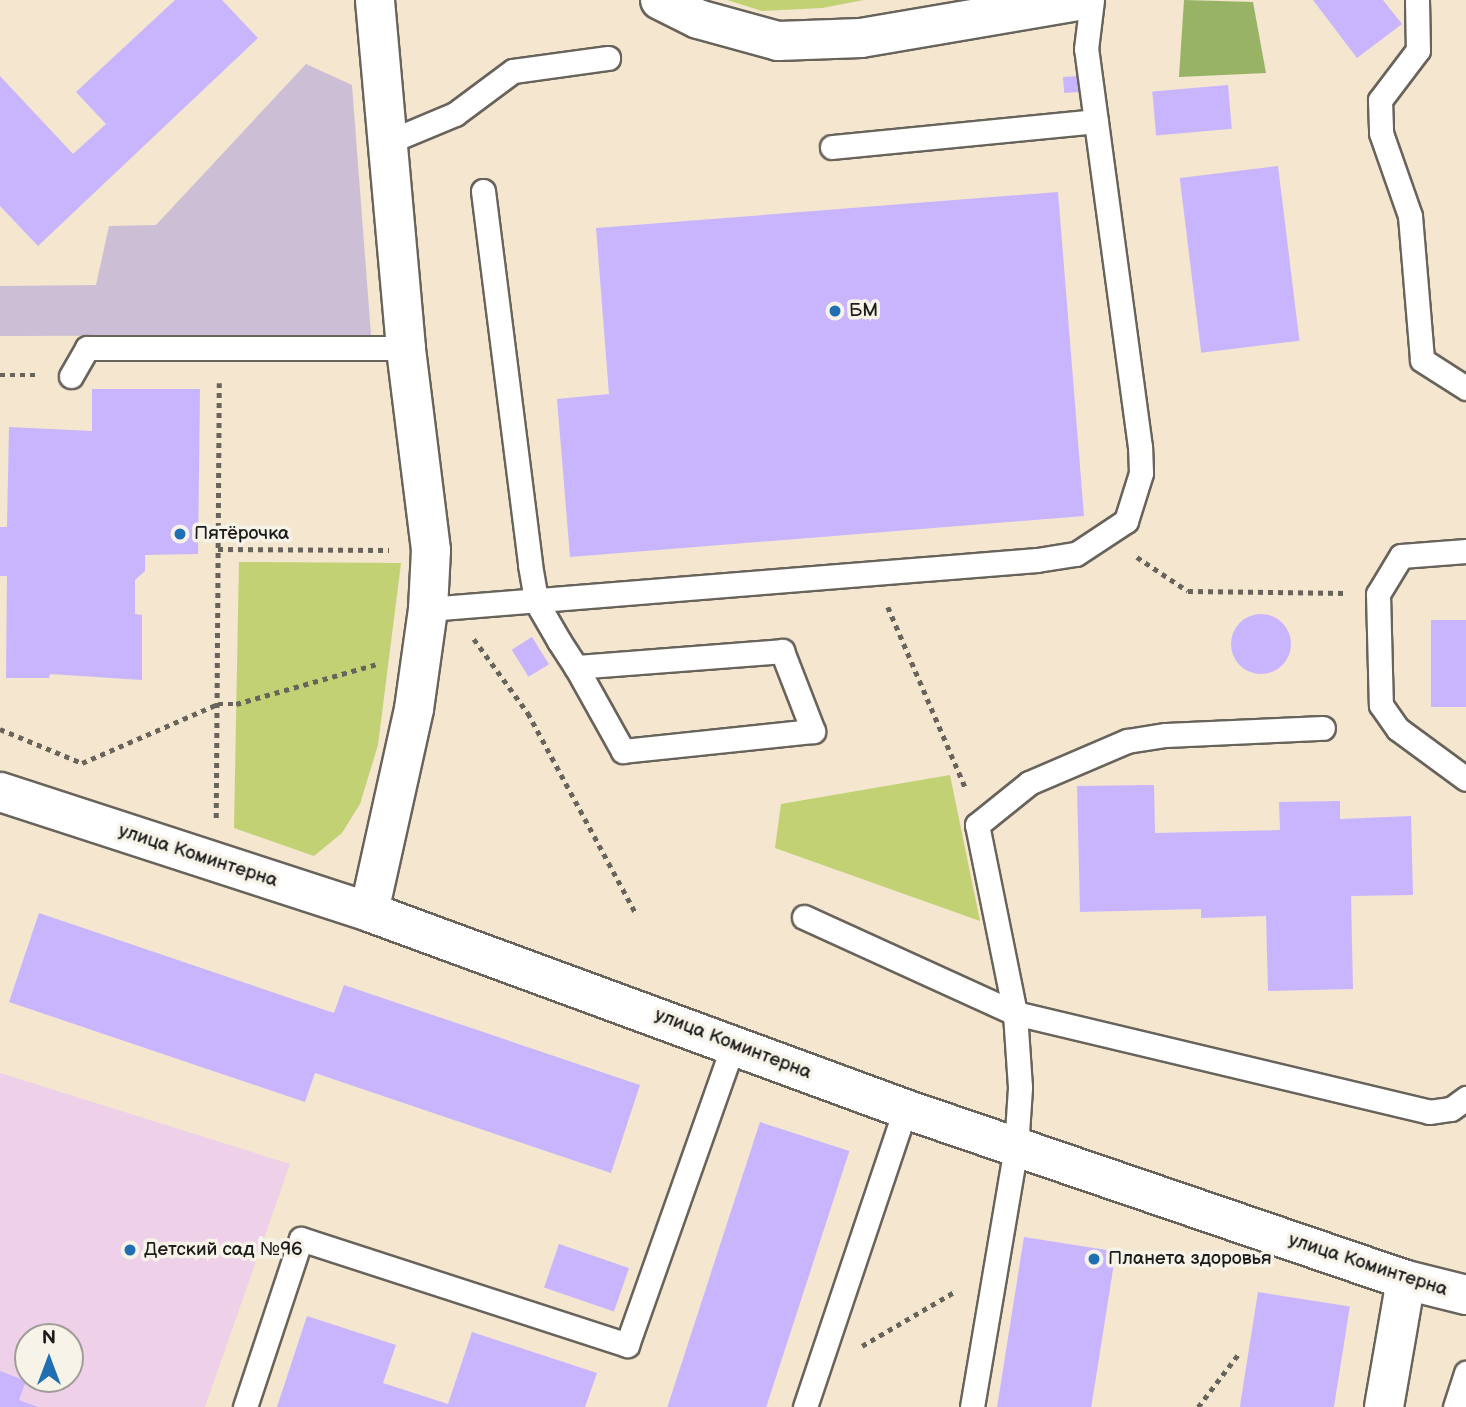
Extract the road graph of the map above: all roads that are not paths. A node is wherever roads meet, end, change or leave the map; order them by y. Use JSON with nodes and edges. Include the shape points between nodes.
{"nodes":[{"id":1,"x":375,"y":0,"type":"edge"},
{"id":2,"x":660,"y":0,"type":"edge"},
{"id":3,"x":1084,"y":0,"type":"edge"},
{"id":4,"x":1091,"y":0,"type":"edge"},
{"id":5,"x":1417,"y":0,"type":"edge"},
{"id":6,"x":608,"y":58,"type":"dead end"},
{"id":7,"x":1096,"y":121,"type":"junction"},
{"id":8,"x":388,"y":142,"type":"junction"},
{"id":9,"x":832,"y":146,"type":"dead end"},
{"id":10,"x":483,"y":191,"type":"dead end"},
{"id":11,"x":406,"y":348,"type":"junction"},
{"id":12,"x":71,"y":376,"type":"dead end"},
{"id":13,"x":1466,"y":388,"type":"edge"},
{"id":14,"x":1466,"y":551,"type":"edge"},
{"id":15,"x":537,"y":603,"type":"junction"},
{"id":16,"x":440,"y":609,"type":"junction"},
{"id":17,"x":576,"y":667,"type":"junction"},
{"id":18,"x":1323,"y":728,"type":"dead end"},
{"id":19,"x":1466,"y":779,"type":"edge"},
{"id":20,"x":0,"y":792,"type":"edge"},
{"id":21,"x":369,"y":912,"type":"junction"},
{"id":22,"x":804,"y":917,"type":"dead end"},
{"id":23,"x":1016,"y":1013,"type":"junction"},
{"id":24,"x":734,"y":1043,"type":"junction"},
{"id":25,"x":1466,"y":1098,"type":"edge"},
{"id":26,"x":905,"y":1110,"type":"junction"},
{"id":27,"x":1016,"y":1148,"type":"junction"},
{"id":28,"x":1406,"y":1280,"type":"junction"},
{"id":29,"x":1466,"y":1295,"type":"edge"},
{"id":30,"x":1466,"y":1373,"type":"edge"},
{"id":31,"x":245,"y":1407,"type":"edge"},
{"id":32,"x":805,"y":1407,"type":"edge"},
{"id":33,"x":972,"y":1407,"type":"edge"},
{"id":34,"x":1384,"y":1407,"type":"edge"},
{"id":35,"x":1455,"y":1407,"type":"edge"}],
"edges":[{"from":1,"to":8,"type":"street"},
{"from":2,"to":3,"type":"street","via":[[698,19],[778,41],[860,38]]},
{"from":4,"to":7,"type":"lane","via":[[1086,49]]},
{"from":5,"to":13,"type":"lane","via":[[1418,50],[1380,100],[1381,133],[1410,216],[1422,360]]},
{"from":6,"to":8,"type":"lane","via":[[513,71],[455,114]]},
{"from":7,"to":9,"type":"lane"},
{"from":7,"to":15,"type":"lane","via":[[1141,473],[1126,521],[1108,537],[1076,554],[1050,558]]},
{"from":8,"to":11,"type":"street"},
{"from":10,"to":15,"type":"lane"},
{"from":11,"to":12,"type":"lane","via":[[87,348]]},
{"from":11,"to":16,"type":"street"},
{"from":14,"to":19,"type":"lane","via":[[1401,556],[1378,594],[1381,705],[1398,729]]},
{"from":15,"to":16,"type":"lane"},
{"from":15,"to":17,"type":"lane"},
{"from":16,"to":21,"type":"street"},
{"from":17,"to":17,"type":"lane","via":[[782,650],[814,732],[623,751]]},
{"from":18,"to":23,"type":"lane","via":[[1166,734],[1127,741],[1029,783],[977,825]]},
{"from":20,"to":21,"type":"street","name":"улица Коминтерна"},
{"from":21,"to":24,"type":"street","name":"улица Коминтерна"},
{"from":22,"to":23,"type":"lane"},
{"from":23,"to":25,"type":"lane","via":[[1430,1112],[1451,1110]]},
{"from":23,"to":27,"type":"lane","via":[[1020,1087]]},
{"from":24,"to":26,"type":"street","name":"улица Коминтерна"},
{"from":24,"to":31,"type":"lane","via":[[626,1345],[301,1239]]},
{"from":26,"to":27,"type":"street","name":"улица Коминтерна"},
{"from":26,"to":32,"type":"lane"},
{"from":27,"to":28,"type":"street","name":"улица Коминтерна"},
{"from":27,"to":33,"type":"lane"},
{"from":28,"to":29,"type":"street","name":"улица Коминтерна"},
{"from":28,"to":34,"type":"street"},
{"from":30,"to":35,"type":"lane"}]}
